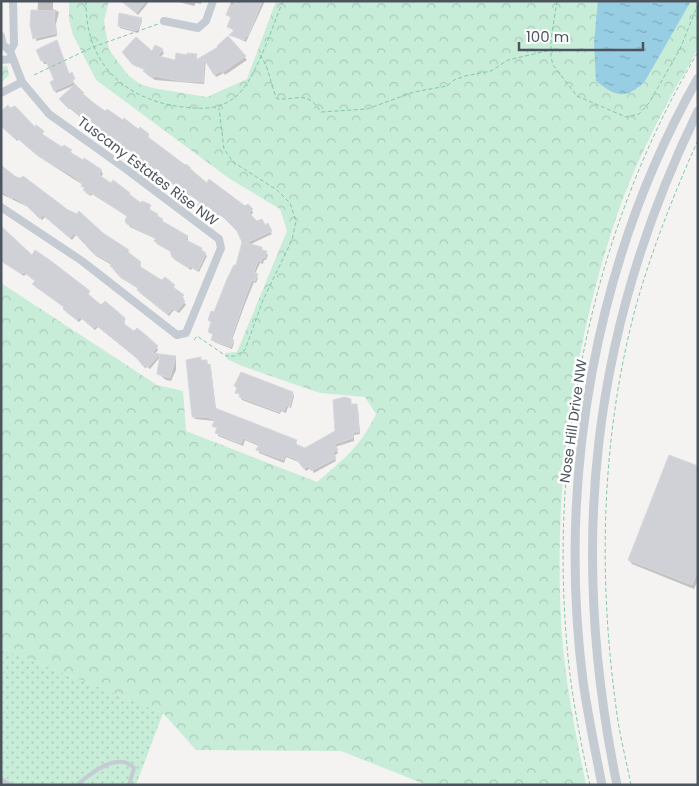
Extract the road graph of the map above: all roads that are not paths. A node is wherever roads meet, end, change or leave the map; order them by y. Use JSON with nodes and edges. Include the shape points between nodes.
{"nodes":[{"id":1,"x":13,"y":1,"type":"edge"},
{"id":2,"x":213,"y":1,"type":"edge"},
{"id":3,"x":164,"y":21,"type":"road end"},
{"id":4,"x":1,"y":36,"type":"edge"},
{"id":5,"x":11,"y":55,"type":"junction"},
{"id":6,"x":1,"y":60,"type":"edge"},
{"id":7,"x":698,"y":78,"type":"edge"},
{"id":8,"x":22,"y":82,"type":"junction"},
{"id":9,"x":1,"y":93,"type":"edge"},
{"id":10,"x":698,"y":111,"type":"edge"},
{"id":11,"x":1,"y":207,"type":"edge"},
{"id":12,"x":1,"y":779,"type":"edge"},
{"id":13,"x":11,"y":785,"type":"edge"},
{"id":14,"x":77,"y":785,"type":"edge"},
{"id":15,"x":130,"y":785,"type":"edge"},
{"id":16,"x":602,"y":785,"type":"edge"},
{"id":17,"x":617,"y":785,"type":"edge"}],
"edges":[{"from":1,"to":5,"type":"street","name":"Tuscany Estates Rise NW","via":[[14,44]]},
{"from":2,"to":3,"type":"street","via":[[206,21],[198,28]]},
{"from":4,"to":5,"type":"street","name":"Tuscany Estates Rise NW"},
{"from":5,"to":6,"type":"street"},
{"from":5,"to":8,"type":"street","name":"Tuscany Estates Rise NW"},
{"from":7,"to":16,"type":"street","name":"Nose Hill Drive NW","via":[[658,159],[626,242],[603,321],[586,409],[578,485],[576,568],[583,680]]},
{"from":8,"to":9,"type":"street"},
{"from":8,"to":11,"type":"street","name":"Tuscany Estates Rise NW","via":[[48,114],[218,239],[221,248],[186,333],[177,335],[82,261]]},
{"from":10,"to":17,"type":"street","name":"Nose Hill Drive NW","via":[[663,188],[632,277],[612,357],[597,449],[591,544],[593,621],[603,710]]},
{"from":12,"to":13,"type":"lane"},
{"from":14,"to":15,"type":"lane","via":[[95,770],[121,760],[134,768]]}]}
